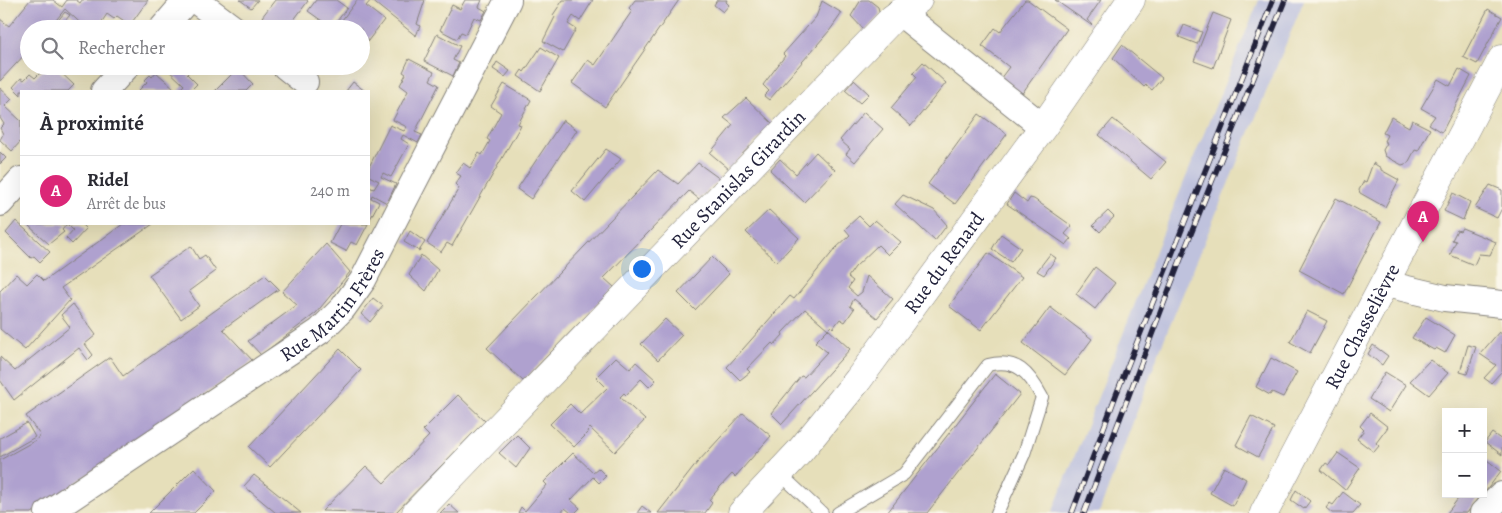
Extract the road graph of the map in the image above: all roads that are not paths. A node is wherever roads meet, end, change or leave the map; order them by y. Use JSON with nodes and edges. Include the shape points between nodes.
{"nodes":[{"id":1,"x":187,"y":0,"type":"edge"},
{"id":2,"x":195,"y":0,"type":"edge"},
{"id":3,"x":508,"y":0,"type":"edge"},
{"id":4,"x":1131,"y":0,"type":"edge"},
{"id":5,"x":900,"y":4,"type":"edge"},
{"id":6,"x":170,"y":20,"type":"edge"},
{"id":7,"x":222,"y":20,"type":"edge"},
{"id":8,"x":1502,"y":59,"type":"edge"},
{"id":9,"x":119,"y":75,"type":"edge"},
{"id":10,"x":296,"y":75,"type":"edge"},
{"id":11,"x":305,"y":82,"type":"dead end"},
{"id":12,"x":105,"y":90,"type":"edge"},
{"id":13,"x":1043,"y":127,"type":"junction"},
{"id":14,"x":20,"y":181,"type":"edge"},
{"id":15,"x":0,"y":202,"type":"edge"},
{"id":16,"x":1386,"y":284,"type":"junction"},
{"id":17,"x":1502,"y":304,"type":"edge"},
{"id":18,"x":778,"y":472,"type":"junction"},
{"id":19,"x":1502,"y":494,"type":"edge"},
{"id":20,"x":48,"y":513,"type":"edge"},
{"id":21,"x":416,"y":513,"type":"edge"},
{"id":22,"x":742,"y":513,"type":"edge"},
{"id":23,"x":822,"y":513,"type":"edge"},
{"id":24,"x":838,"y":513,"type":"edge"},
{"id":25,"x":997,"y":513,"type":"edge"},
{"id":26,"x":1264,"y":513,"type":"edge"},
{"id":27,"x":1483,"y":513,"type":"edge"}],
"edges":[{"from":1,"to":6,"type":"street"},
{"from":2,"to":7,"type":"street"},
{"from":3,"to":20,"type":"street","name":"Rue Martin Frères","via":[[363,280],[343,308],[320,331]]},
{"from":4,"to":13,"type":"street","name":"Rue du Renard"},
{"from":5,"to":13,"type":"street"},
{"from":5,"to":21,"type":"street","name":"Rue Stanislas Girardin"},
{"from":8,"to":16,"type":"street","name":"Rue Chasselièvre"},
{"from":9,"to":12,"type":"street"},
{"from":10,"to":11,"type":"street"},
{"from":13,"to":18,"type":"street","name":"Rue du Renard","via":[[858,380],[800,451]]},
{"from":14,"to":15,"type":"street"},
{"from":16,"to":17,"type":"street","via":[[1445,298]]},
{"from":16,"to":26,"type":"street","name":"Rue Chasselièvre"},
{"from":18,"to":22,"type":"street","name":"Rue du Renard"},
{"from":18,"to":23,"type":"lane"},
{"from":19,"to":27,"type":"street"},
{"from":24,"to":25,"type":"lane","via":[[904,474],[988,365],[1003,361],[1018,367],[1033,381],[1042,397],[1024,454]]}]}
